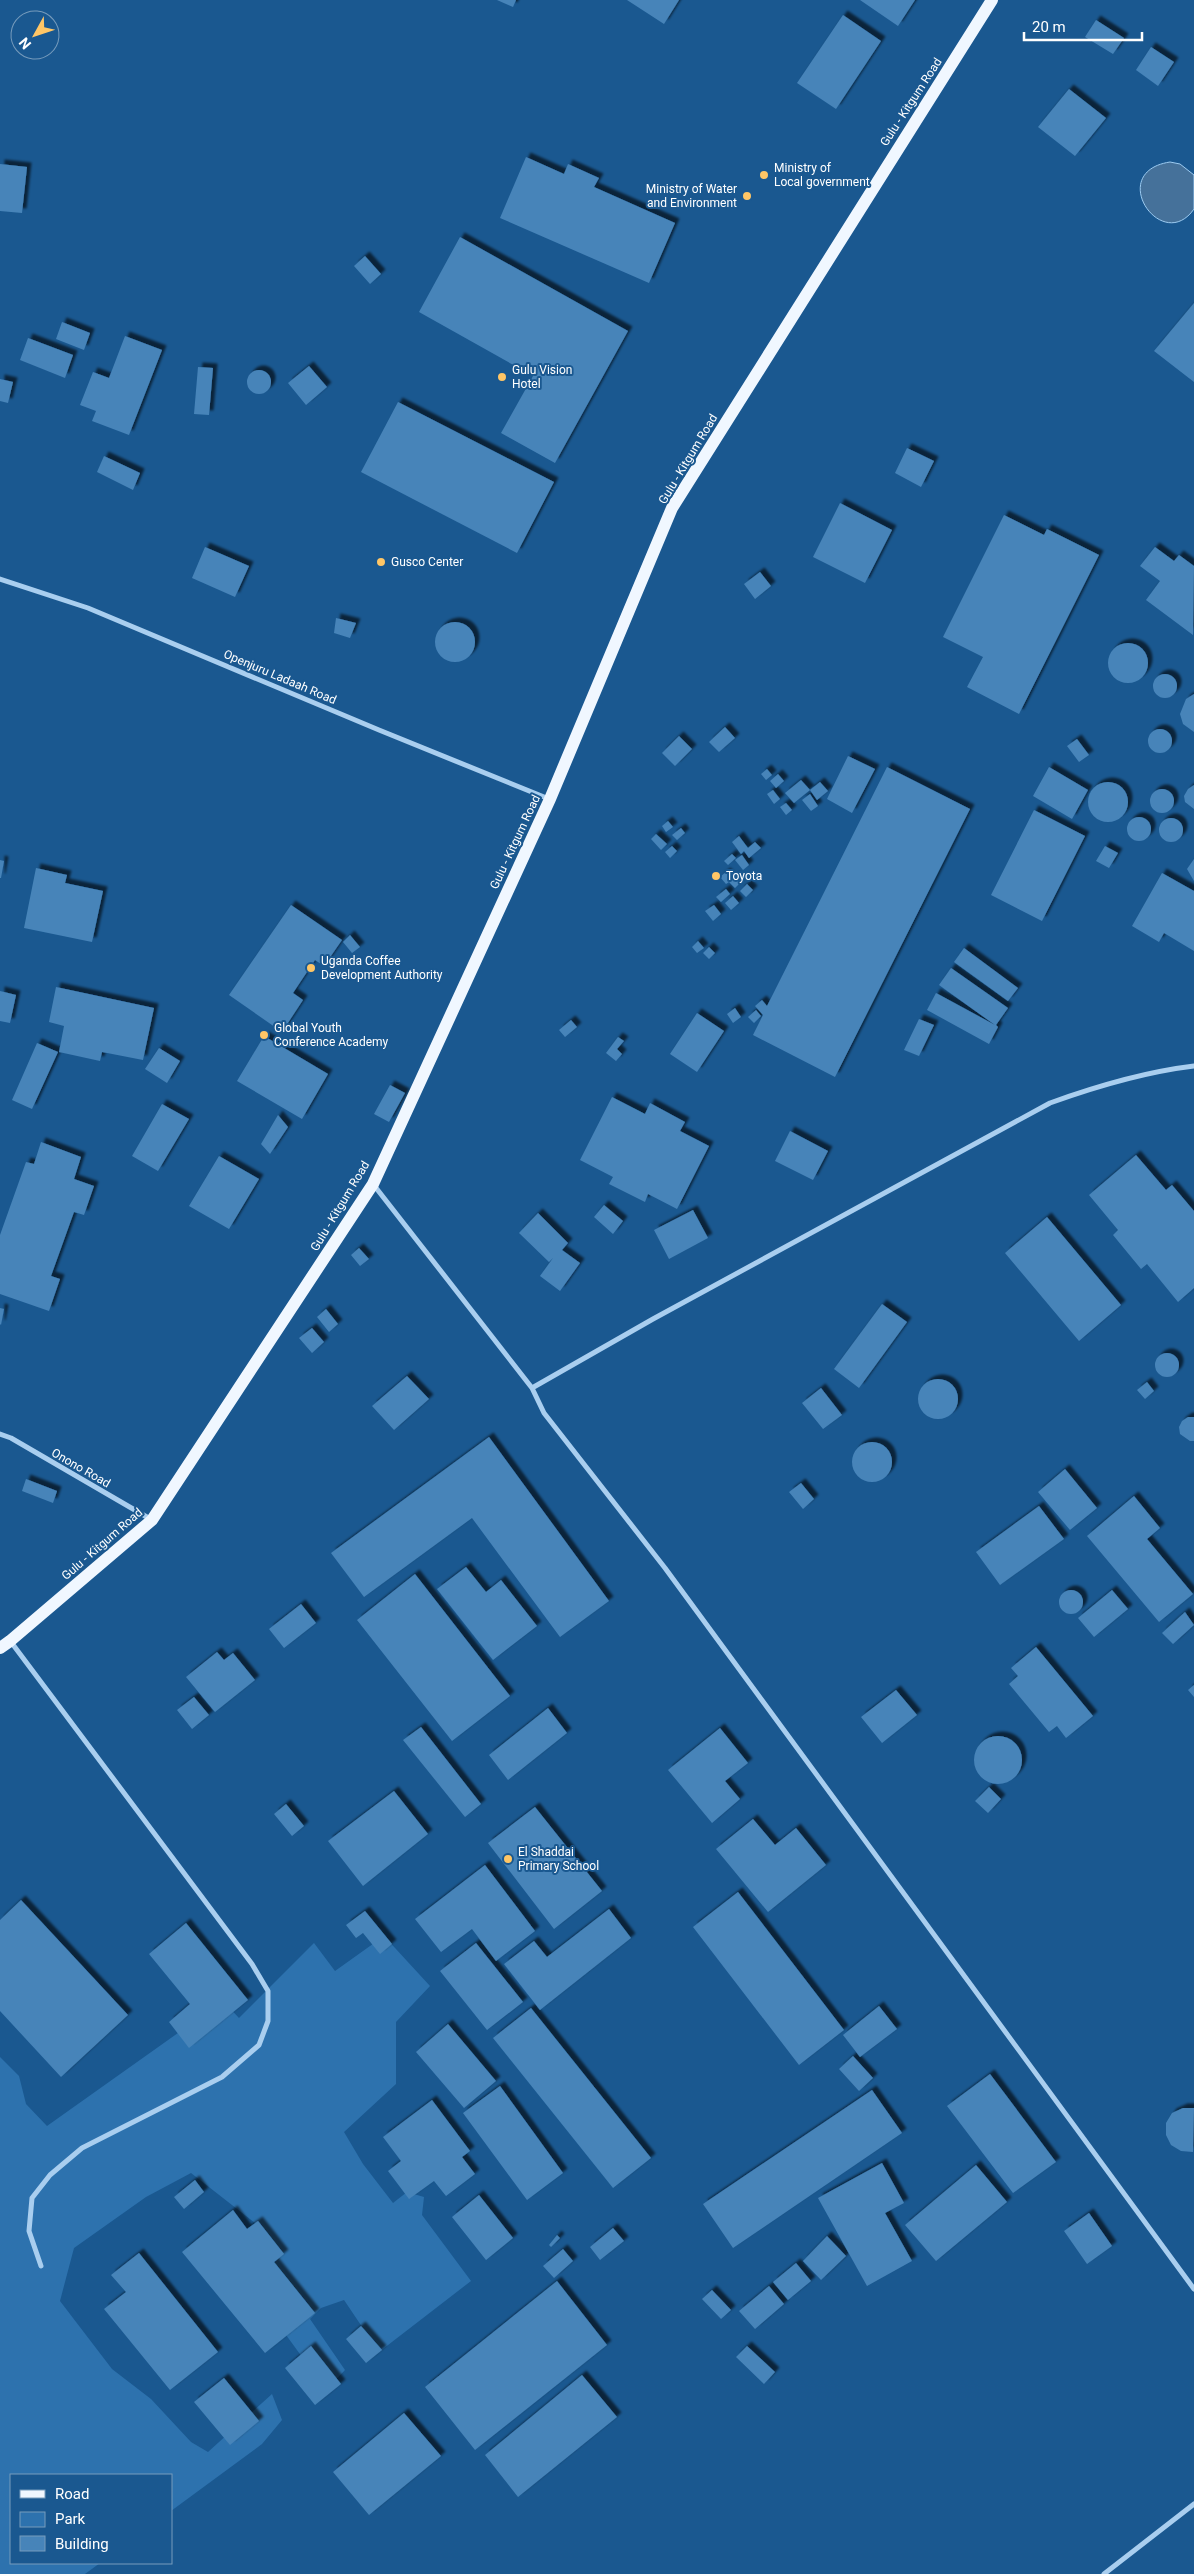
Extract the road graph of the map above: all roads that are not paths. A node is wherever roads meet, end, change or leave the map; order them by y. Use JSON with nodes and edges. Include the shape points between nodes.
{"nodes":[{"id":1,"x":992,"y":0,"type":"edge"},
{"id":2,"x":0,"y":579,"type":"edge"},
{"id":3,"x":550,"y":799,"type":"junction"},
{"id":4,"x":1194,"y":1066,"type":"edge"},
{"id":5,"x":373,"y":1184,"type":"junction"},
{"id":6,"x":532,"y":1388,"type":"junction"},
{"id":7,"x":0,"y":1434,"type":"edge"},
{"id":8,"x":152,"y":1520,"type":"junction"},
{"id":9,"x":5,"y":1645,"type":"edge"},
{"id":10,"x":41,"y":2266,"type":"dead end"},
{"id":11,"x":1194,"y":2289,"type":"edge"},
{"id":12,"x":1194,"y":2504,"type":"edge"},
{"id":13,"x":1104,"y":2574,"type":"edge"}],
"edges":[{"from":1,"to":3,"type":"main road","name":"Gulu - Kitgum Road","via":[[672,508]]},
{"from":2,"to":3,"type":"street","name":"Openjuru Ladaah Road","via":[[88,608]]},
{"from":3,"to":5,"type":"main road","name":"Gulu - Kitgum Road"},
{"from":4,"to":6,"type":"street","via":[[1101,1084],[1050,1103]]},
{"from":5,"to":6,"type":"street"},
{"from":5,"to":8,"type":"main road","name":"Gulu - Kitgum Road"},
{"from":6,"to":11,"type":"street","via":[[544,1413],[665,1568]]},
{"from":7,"to":8,"type":"street","name":"Onono Road"},
{"from":8,"to":9,"type":"main road","name":"Gulu - Kitgum Road"},
{"from":9,"to":10,"type":"street","via":[[252,1964],[268,1991],[268,2021],[259,2045],[222,2077],[82,2148],[50,2175],[32,2198],[31,2206],[29,2231]]},
{"from":12,"to":13,"type":"street"}]}
